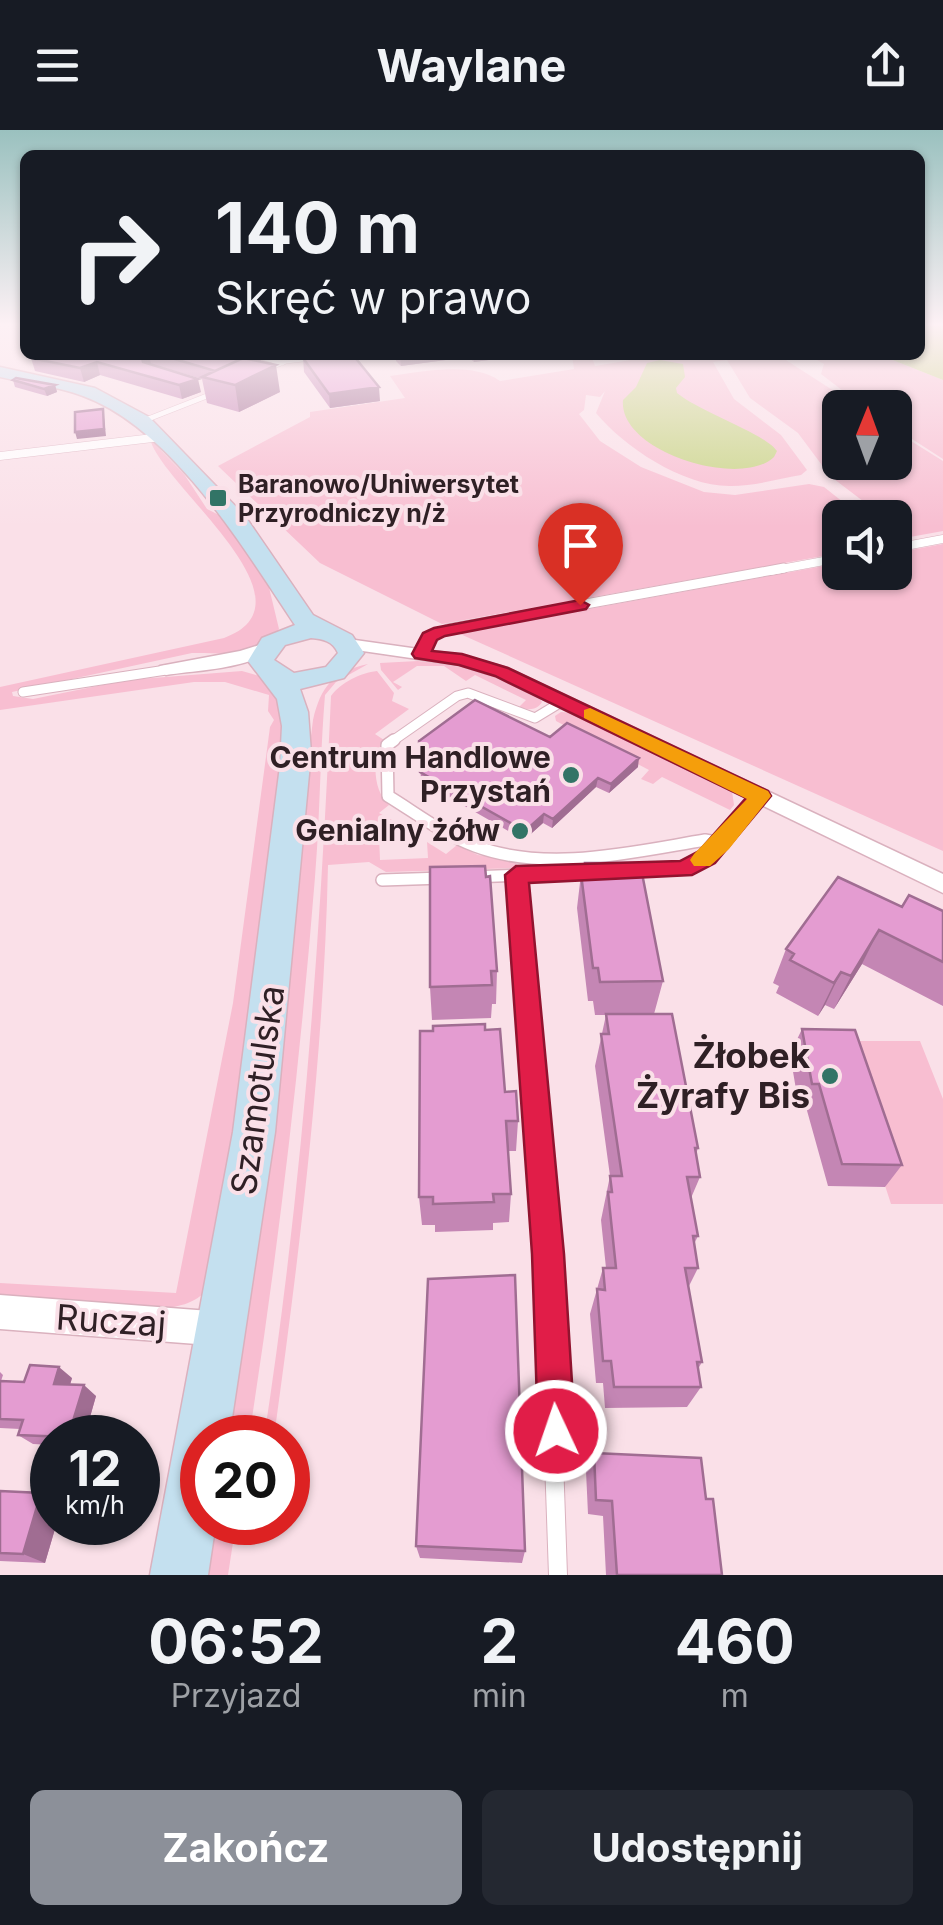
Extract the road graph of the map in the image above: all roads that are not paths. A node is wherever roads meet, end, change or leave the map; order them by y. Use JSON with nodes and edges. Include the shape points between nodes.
{"nodes":[{"id":1,"x":89,"y":392,"type":"edge"},
{"id":2,"x":214,"y":392,"type":"edge"},
{"id":3,"x":152,"y":429,"type":"junction"},
{"id":4,"x":0,"y":456,"type":"edge"},
{"id":5,"x":943,"y":539,"type":"edge"},
{"id":6,"x":912,"y":545,"type":"edge"},
{"id":7,"x":822,"y":561,"type":"edge"},
{"id":8,"x":278,"y":582,"type":"junction"},
{"id":9,"x":321,"y":632,"type":"junction"},
{"id":10,"x":421,"y":654,"type":"junction"},
{"id":11,"x":273,"y":658,"type":"junction"},
{"id":12,"x":342,"y":661,"type":"junction"},
{"id":13,"x":166,"y":670,"type":"joint"},
{"id":14,"x":23,"y":692,"type":"dead end"},
{"id":15,"x":563,"y":701,"type":"junction"},
{"id":16,"x":297,"y":740,"type":"junction"},
{"id":17,"x":760,"y":796,"type":"junction"},
{"id":18,"x":721,"y":843,"type":"junction"},
{"id":19,"x":516,"y":875,"type":"junction"},
{"id":20,"x":382,"y":880,"type":"dead end"},
{"id":21,"x":943,"y":884,"type":"edge"},
{"id":22,"x":0,"y":1312,"type":"edge"},
{"id":23,"x":223,"y":1329,"type":"junction"},
{"id":24,"x":208,"y":1415,"type":"edge"},
{"id":25,"x":184,"y":1545,"type":"edge"},
{"id":26,"x":179,"y":1575,"type":"edge"},
{"id":27,"x":558,"y":1575,"type":"edge"}],
"edges":[{"from":1,"to":3,"type":"street","name":"Szamotulska"},
{"from":2,"to":3,"type":"lane"},
{"from":3,"to":4,"type":"lane"},
{"from":3,"to":8,"type":"street","name":"Szamotulska","via":[[249,533]]},
{"from":5,"to":6,"type":"lane"},
{"from":7,"to":10,"type":"lane","via":[[448,629],[429,637]]},
{"from":8,"to":9,"type":"street","name":"Szamotulska"},
{"from":8,"to":11,"type":"street","name":"Szamotulska","via":[[284,620]]},
{"from":9,"to":11,"type":"street"},
{"from":9,"to":12,"type":"street"},
{"from":10,"to":12,"type":"street"},
{"from":10,"to":15,"type":"street","via":[[485,666]]},
{"from":11,"to":12,"type":"street","via":[[302,681]]},
{"from":11,"to":13,"type":"street"},
{"from":11,"to":16,"type":"street","name":"Szamotulska","via":[[288,688]]},
{"from":12,"to":16,"type":"street","name":"Szamotulska","via":[[316,689]]},
{"from":13,"to":14,"type":"lane"},
{"from":15,"to":17,"type":"street"},
{"from":15,"to":18,"type":"lane","via":[[535,718],[480,695],[457,696],[388,746],[388,796],[477,846],[519,853],[572,859]]},
{"from":16,"to":23,"type":"street","name":"Szamotulska","via":[[264,1060]]},
{"from":17,"to":18,"type":"lane"},
{"from":17,"to":21,"type":"street"},
{"from":18,"to":19,"type":"lane","via":[[684,869]]},
{"from":19,"to":20,"type":"lane"},
{"from":19,"to":27,"type":"lane","via":[[548,1254]]},
{"from":22,"to":23,"type":"street","name":"Ruczaj"},
{"from":23,"to":24,"type":"street","name":"Szamotulska"},
{"from":25,"to":26,"type":"street","name":"Szamotulska"}]}
